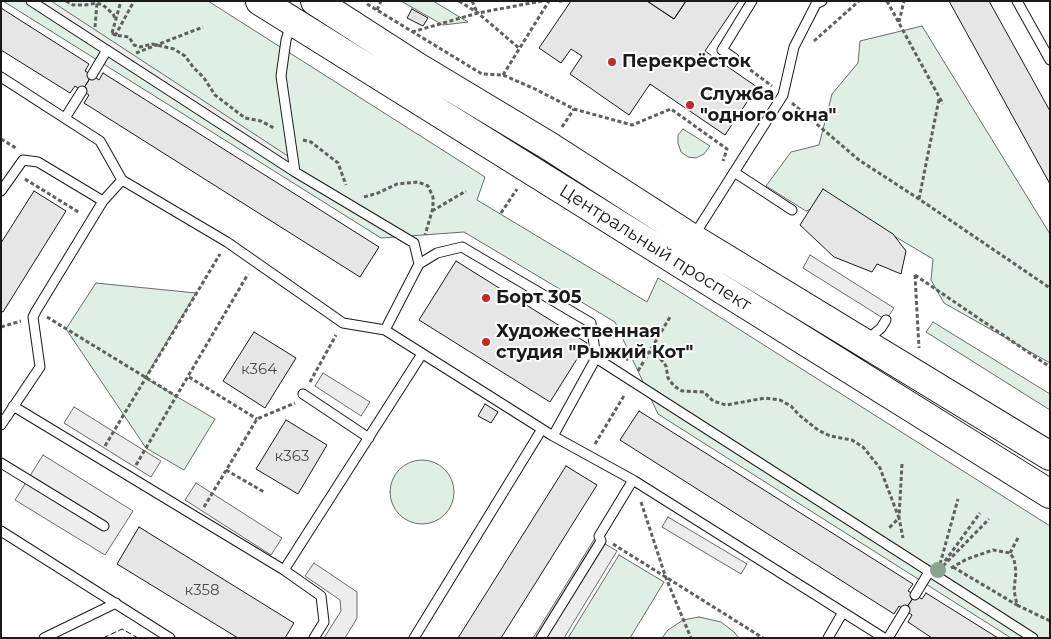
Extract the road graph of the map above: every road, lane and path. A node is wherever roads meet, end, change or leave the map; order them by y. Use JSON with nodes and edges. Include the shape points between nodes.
{"nodes":[{"id":1,"x":31,"y":1,"type":"edge"},
{"id":2,"x":66,"y":1,"type":"edge"},
{"id":3,"x":121,"y":1,"type":"edge"},
{"id":4,"x":134,"y":1,"type":"edge"},
{"id":5,"x":260,"y":1,"type":"edge"},
{"id":6,"x":315,"y":1,"type":"edge"},
{"id":7,"x":381,"y":1,"type":"edge"},
{"id":8,"x":458,"y":1,"type":"edge"},
{"id":9,"x":472,"y":1,"type":"edge"},
{"id":10,"x":542,"y":1,"type":"edge"},
{"id":11,"x":549,"y":1,"type":"edge"},
{"id":12,"x":752,"y":1,"type":"edge"},
{"id":13,"x":859,"y":1,"type":"edge"},
{"id":14,"x":887,"y":1,"type":"edge"},
{"id":15,"x":904,"y":1,"type":"edge"},
{"id":16,"x":1017,"y":1,"type":"edge"},
{"id":17,"x":97,"y":2,"type":"edge"},
{"id":18,"x":817,"y":2,"type":"edge"},
{"id":19,"x":377,"y":10,"type":"dead end"},
{"id":20,"x":478,"y":12,"type":"junction"},
{"id":21,"x":116,"y":20,"type":"junction"},
{"id":22,"x":292,"y":21,"type":"junction"},
{"id":23,"x":123,"y":22,"type":"dead end"},
{"id":24,"x":898,"y":23,"type":"junction"},
{"id":25,"x":203,"y":27,"type":"dead end"},
{"id":26,"x":411,"y":32,"type":"dead end"},
{"id":27,"x":112,"y":33,"type":"junction"},
{"id":28,"x":94,"y":42,"type":"junction"},
{"id":29,"x":159,"y":45,"type":"junction"},
{"id":30,"x":520,"y":49,"type":"junction"},
{"id":31,"x":107,"y":50,"type":"junction"},
{"id":32,"x":734,"y":58,"type":"joint"},
{"id":33,"x":121,"y":60,"type":"junction"},
{"id":34,"x":1050,"y":60,"type":"edge"},
{"id":35,"x":790,"y":61,"type":"junction"},
{"id":36,"x":92,"y":75,"type":"dead end"},
{"id":37,"x":503,"y":75,"type":"dead end"},
{"id":38,"x":1,"y":78,"type":"edge"},
{"id":39,"x":82,"y":91,"type":"dead end"},
{"id":40,"x":783,"y":95,"type":"junction"},
{"id":41,"x":939,"y":98,"type":"junction"},
{"id":42,"x":943,"y":104,"type":"dead end"},
{"id":43,"x":65,"y":118,"type":"junction"},
{"id":44,"x":290,"y":136,"type":"junction"},
{"id":45,"x":300,"y":140,"type":"dead end"},
{"id":46,"x":14,"y":172,"type":"junction"},
{"id":47,"x":296,"y":172,"type":"junction"},
{"id":48,"x":734,"y":172,"type":"junction"},
{"id":49,"x":122,"y":180,"type":"junction"},
{"id":50,"x":346,"y":189,"type":"dead end"},
{"id":51,"x":1,"y":191,"type":"edge"},
{"id":52,"x":466,"y":191,"type":"dead end"},
{"id":53,"x":362,"y":198,"type":"dead end"},
{"id":54,"x":919,"y":199,"type":"junction"},
{"id":55,"x":103,"y":201,"type":"junction"},
{"id":56,"x":792,"y":210,"type":"dead end"},
{"id":57,"x":431,"y":211,"type":"junction"},
{"id":58,"x":92,"y":221,"type":"junction"},
{"id":59,"x":692,"y":238,"type":"junction"},
{"id":60,"x":227,"y":242,"type":"junction"},
{"id":61,"x":437,"y":254,"type":"junction"},
{"id":62,"x":256,"y":262,"type":"junction"},
{"id":63,"x":419,"y":264,"type":"junction"},
{"id":64,"x":1050,"y":288,"type":"edge"},
{"id":65,"x":35,"y":314,"type":"junction"},
{"id":66,"x":886,"y":320,"type":"dead end"},
{"id":67,"x":343,"y":323,"type":"junction"},
{"id":68,"x":1,"y":327,"type":"edge"},
{"id":69,"x":385,"y":330,"type":"junction"},
{"id":70,"x":864,"y":343,"type":"junction"},
{"id":71,"x":919,"y":352,"type":"dead end"},
{"id":72,"x":422,"y":354,"type":"junction"},
{"id":73,"x":596,"y":358,"type":"junction"},
{"id":74,"x":618,"y":361,"type":"dead end"},
{"id":75,"x":1050,"y":367,"type":"edge"},
{"id":76,"x":189,"y":377,"type":"junction"},
{"id":77,"x":145,"y":378,"type":"junction"},
{"id":78,"x":303,"y":394,"type":"junction"},
{"id":79,"x":176,"y":396,"type":"junction"},
{"id":80,"x":13,"y":406,"type":"junction"},
{"id":81,"x":257,"y":419,"type":"junction"},
{"id":82,"x":1,"y":425,"type":"edge"},
{"id":83,"x":542,"y":429,"type":"junction"},
{"id":84,"x":553,"y":436,"type":"junction"},
{"id":85,"x":369,"y":438,"type":"junction"},
{"id":86,"x":1050,"y":456,"type":"edge"},
{"id":87,"x":98,"y":457,"type":"junction"},
{"id":88,"x":1,"y":463,"type":"edge"},
{"id":89,"x":902,"y":464,"type":"dead end"},
{"id":90,"x":226,"y":470,"type":"junction"},
{"id":91,"x":129,"y":476,"type":"junction"},
{"id":92,"x":633,"y":480,"type":"junction"},
{"id":93,"x":264,"y":492,"type":"dead end"},
{"id":94,"x":1050,"y":494,"type":"edge"},
{"id":95,"x":958,"y":499,"type":"dead end"},
{"id":96,"x":980,"y":514,"type":"dead end"},
{"id":97,"x":197,"y":518,"type":"junction"},
{"id":98,"x":899,"y":518,"type":"junction"},
{"id":99,"x":989,"y":519,"type":"dead end"},
{"id":100,"x":104,"y":526,"type":"dead end"},
{"id":101,"x":1,"y":531,"type":"edge"},
{"id":102,"x":599,"y":536,"type":"junction"},
{"id":103,"x":1018,"y":538,"type":"dead end"},
{"id":104,"x":904,"y":540,"type":"dead end"},
{"id":105,"x":1010,"y":553,"type":"junction"},
{"id":106,"x":952,"y":567,"type":"junction"},
{"id":107,"x":284,"y":570,"type":"junction"},
{"id":108,"x":929,"y":572,"type":"junction"},
{"id":109,"x":666,"y":578,"type":"junction"},
{"id":110,"x":915,"y":595,"type":"dead end"},
{"id":111,"x":116,"y":603,"type":"junction"},
{"id":112,"x":1017,"y":605,"type":"junction"},
{"id":113,"x":905,"y":610,"type":"dead end"},
{"id":114,"x":843,"y":612,"type":"junction"},
{"id":115,"x":1050,"y":621,"type":"edge"},
{"id":116,"x":157,"y":634,"type":"edge"},
{"id":117,"x":44,"y":638,"type":"edge"},
{"id":118,"x":170,"y":638,"type":"edge"},
{"id":119,"x":314,"y":638,"type":"edge"},
{"id":120,"x":414,"y":638,"type":"edge"},
{"id":121,"x":542,"y":638,"type":"edge"},
{"id":122,"x":691,"y":638,"type":"edge"},
{"id":123,"x":763,"y":638,"type":"edge"},
{"id":124,"x":828,"y":638,"type":"edge"},
{"id":125,"x":884,"y":638,"type":"edge"},
{"id":126,"x":888,"y":638,"type":"edge"},
{"id":127,"x":1033,"y":638,"type":"edge"}],
"edges":[{"from":1,"to":28,"type":"lane"},
{"from":2,"to":17,"type":"path","via":[[85,5]]},
{"from":3,"to":21,"type":"path"},
{"from":4,"to":23,"type":"path"},
{"from":5,"to":22,"type":"main road","name":"Центральный проспект"},
{"from":6,"to":59,"type":"main road","name":"Центральный проспект"},
{"from":7,"to":19,"type":"path"},
{"from":8,"to":20,"type":"path"},
{"from":9,"to":20,"type":"path"},
{"from":10,"to":20,"type":"path"},
{"from":11,"to":30,"type":"path"},
{"from":12,"to":32,"type":"lane","via":[[722,50]]},
{"from":13,"to":35,"type":"path"},
{"from":14,"to":24,"type":"path"},
{"from":15,"to":24,"type":"path"},
{"from":16,"to":34,"type":"lane"},
{"from":17,"to":21,"type":"path"},
{"from":17,"to":28,"type":"path"},
{"from":18,"to":35,"type":"lane"},
{"from":20,"to":26,"type":"path"},
{"from":20,"to":30,"type":"path"},
{"from":21,"to":27,"type":"path"},
{"from":22,"to":44,"type":"lane","via":[[281,76]]},
{"from":22,"to":94,"type":"main road","name":"Центральный проспект"},
{"from":24,"to":41,"type":"path"},
{"from":25,"to":29,"type":"path"},
{"from":27,"to":29,"type":"path","via":[[129,37],[140,47]]},
{"from":27,"to":31,"type":"path"},
{"from":28,"to":31,"type":"lane"},
{"from":29,"to":33,"type":"path"},
{"from":29,"to":44,"type":"path","via":[[185,56],[215,95],[245,118],[261,121]]},
{"from":30,"to":37,"type":"path"},
{"from":31,"to":33,"type":"lane"},
{"from":31,"to":36,"type":"lane"},
{"from":32,"to":40,"type":"path"},
{"from":33,"to":47,"type":"lane"},
{"from":35,"to":40,"type":"lane"},
{"from":38,"to":43,"type":"lane"},
{"from":39,"to":43,"type":"lane"},
{"from":40,"to":48,"type":"lane"},
{"from":40,"to":54,"type":"path","via":[[859,160]]},
{"from":41,"to":42,"type":"path"},
{"from":41,"to":54,"type":"path"},
{"from":43,"to":49,"type":"lane","via":[[100,141]]},
{"from":44,"to":47,"type":"lane"},
{"from":45,"to":50,"type":"path","via":[[311,142],[338,163]]},
{"from":46,"to":51,"type":"lane"},
{"from":46,"to":55,"type":"lane","via":[[23,160],[38,162]]},
{"from":46,"to":58,"type":"path"},
{"from":47,"to":63,"type":"lane","via":[[414,244]]},
{"from":48,"to":56,"type":"lane"},
{"from":48,"to":59,"type":"lane"},
{"from":49,"to":55,"type":"lane"},
{"from":49,"to":60,"type":"lane"},
{"from":52,"to":57,"type":"path"},
{"from":53,"to":57,"type":"path","via":[[396,184],[418,182],[428,186],[433,197]]},
{"from":54,"to":64,"type":"path"},
{"from":55,"to":58,"type":"lane"},
{"from":57,"to":61,"type":"path","via":[[425,238]]},
{"from":58,"to":65,"type":"lane"},
{"from":59,"to":70,"type":"main road","name":"Центральный проспект"},
{"from":60,"to":62,"type":"lane"},
{"from":60,"to":77,"type":"path"},
{"from":61,"to":63,"type":"lane"},
{"from":61,"to":73,"type":"lane","via":[[462,247],[591,323]]},
{"from":62,"to":67,"type":"lane"},
{"from":62,"to":76,"type":"path"},
{"from":63,"to":69,"type":"lane"},
{"from":65,"to":68,"type":"path"},
{"from":65,"to":77,"type":"path"},
{"from":65,"to":80,"type":"lane","via":[[40,367]]},
{"from":66,"to":70,"type":"lane"},
{"from":67,"to":69,"type":"lane"},
{"from":67,"to":78,"type":"path"},
{"from":69,"to":72,"type":"lane"},
{"from":70,"to":86,"type":"main road","name":"Центральный проспект"},
{"from":71,"to":75,"type":"path","via":[[915,275]]},
{"from":72,"to":83,"type":"lane"},
{"from":72,"to":85,"type":"lane"},
{"from":73,"to":84,"type":"lane"},
{"from":73,"to":108,"type":"lane"},
{"from":74,"to":98,"type":"path","via":[[648,351],[659,357],[666,366],[668,378],[682,391],[704,392],[713,402],[726,404],[765,398],[780,400],[818,430],[852,440],[880,468]]},
{"from":76,"to":79,"type":"path"},
{"from":76,"to":81,"type":"path"},
{"from":77,"to":79,"type":"path"},
{"from":77,"to":87,"type":"path"},
{"from":78,"to":81,"type":"path","via":[[298,401]]},
{"from":78,"to":85,"type":"lane"},
{"from":79,"to":91,"type":"path"},
{"from":80,"to":82,"type":"lane"},
{"from":80,"to":87,"type":"lane"},
{"from":81,"to":90,"type":"path"},
{"from":83,"to":84,"type":"lane"},
{"from":83,"to":120,"type":"lane"},
{"from":84,"to":92,"type":"lane"},
{"from":85,"to":107,"type":"lane"},
{"from":87,"to":91,"type":"lane"},
{"from":88,"to":100,"type":"lane"},
{"from":89,"to":98,"type":"path"},
{"from":90,"to":93,"type":"path"},
{"from":90,"to":97,"type":"path"},
{"from":91,"to":97,"type":"lane"},
{"from":92,"to":102,"type":"lane"},
{"from":92,"to":109,"type":"path"},
{"from":92,"to":114,"type":"lane"},
{"from":95,"to":96,"type":"path","via":[[939,569]]},
{"from":97,"to":107,"type":"lane"},
{"from":98,"to":104,"type":"path"},
{"from":99,"to":106,"type":"path","via":[[939,570]]},
{"from":101,"to":111,"type":"lane"},
{"from":102,"to":109,"type":"path"},
{"from":102,"to":121,"type":"lane","via":[[600,541]]},
{"from":103,"to":105,"type":"path"},
{"from":105,"to":106,"type":"path","via":[[993,550]]},
{"from":105,"to":112,"type":"path","via":[[1016,572],[1014,590]]},
{"from":106,"to":112,"type":"path"},
{"from":107,"to":119,"type":"lane","via":[[321,596],[324,622]]},
{"from":108,"to":110,"type":"lane"},
{"from":108,"to":127,"type":"lane"},
{"from":109,"to":122,"type":"path"},
{"from":109,"to":123,"type":"path"},
{"from":111,"to":116,"type":"lane"},
{"from":111,"to":117,"type":"lane"},
{"from":112,"to":115,"type":"path"},
{"from":113,"to":126,"type":"lane"},
{"from":114,"to":124,"type":"lane"},
{"from":114,"to":125,"type":"lane"},
{"from":116,"to":118,"type":"lane"}]}
